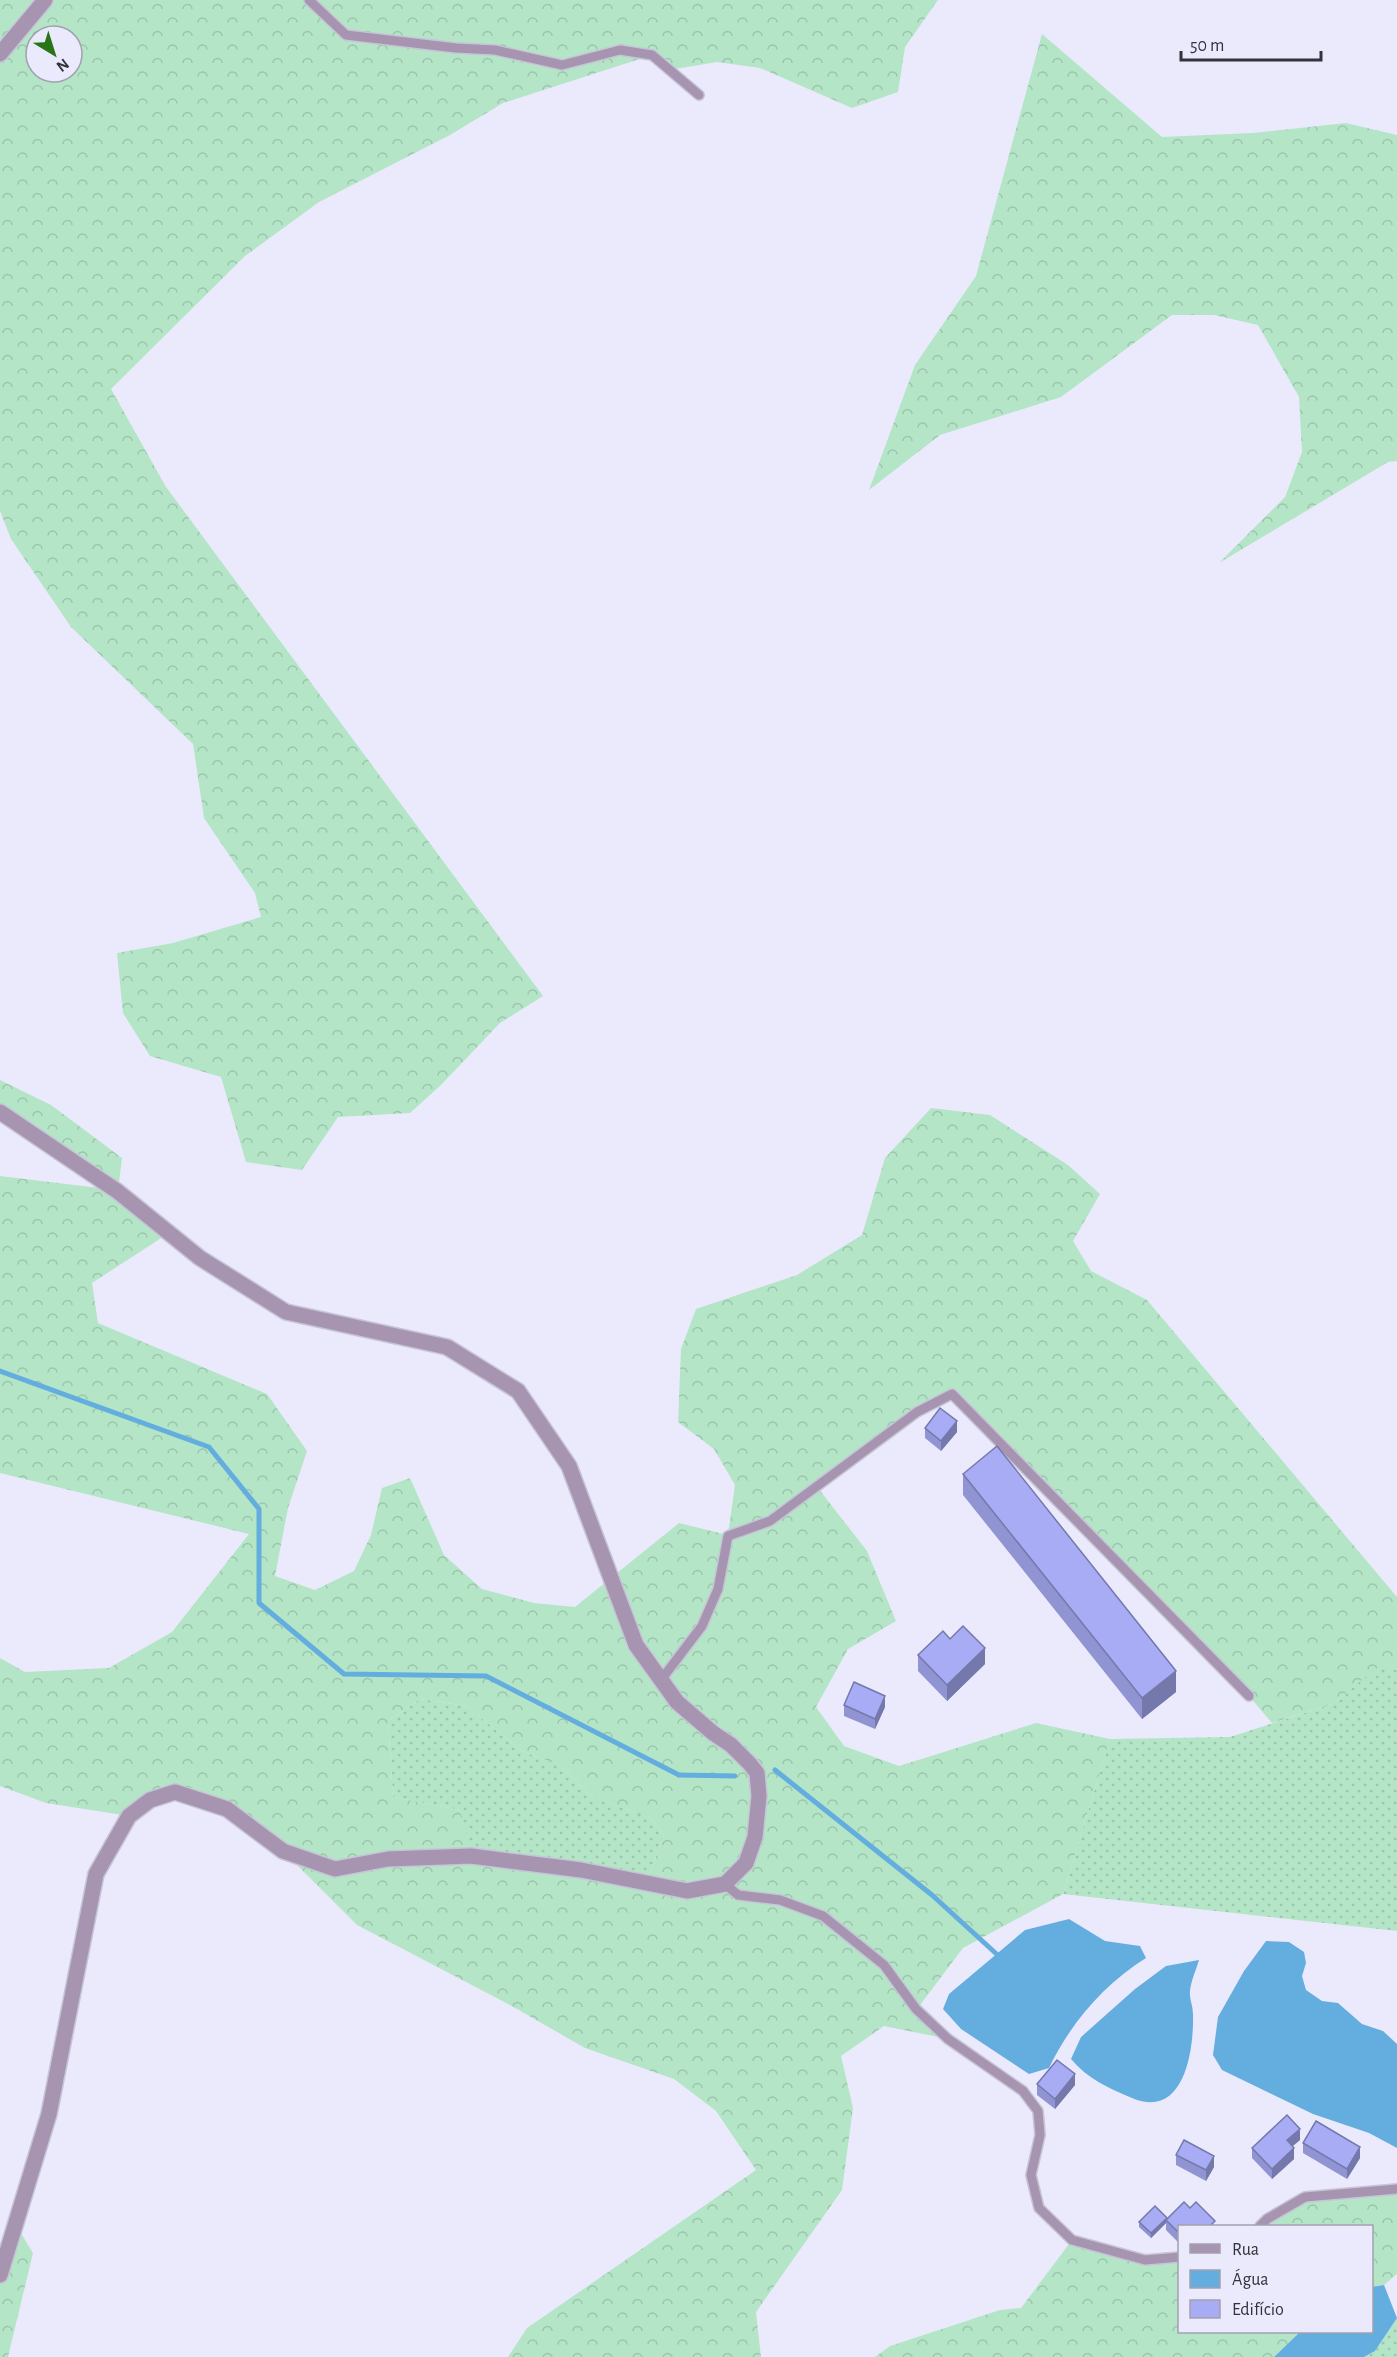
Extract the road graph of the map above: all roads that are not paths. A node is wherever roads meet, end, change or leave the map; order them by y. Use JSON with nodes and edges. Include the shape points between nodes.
{"nodes":[{"id":1,"x":45,"y":0,"type":"edge"},
{"id":2,"x":309,"y":0,"type":"edge"},
{"id":3,"x":0,"y":54,"type":"edge"},
{"id":4,"x":699,"y":95,"type":"dead end"},
{"id":5,"x":0,"y":1112,"type":"edge"},
{"id":6,"x":661,"y":1680,"type":"junction"},
{"id":7,"x":1249,"y":1696,"type":"dead end"},
{"id":8,"x":724,"y":1884,"type":"junction"},
{"id":9,"x":1397,"y":2189,"type":"edge"},
{"id":10,"x":1261,"y":2225,"type":"edge"},
{"id":11,"x":1178,"y":2257,"type":"edge"},
{"id":12,"x":0,"y":2275,"type":"edge"}],
"edges":[{"from":1,"to":3,"type":"street"},
{"from":2,"to":4,"type":"lane","via":[[346,35],[495,50],[562,65],[620,50],[652,55]]},
{"from":5,"to":6,"type":"street","via":[[117,1191],[200,1258],[286,1312],[447,1347],[518,1391],[569,1466],[636,1645]]},
{"from":6,"to":7,"type":"lane","via":[[702,1626],[718,1589],[728,1536],[770,1521],[917,1412],[952,1394]]},
{"from":6,"to":8,"type":"street","via":[[677,1702],[731,1744],[757,1773],[755,1838],[746,1863]]},
{"from":8,"to":11,"type":"lane","via":[[738,1894],[780,1900],[823,1916],[884,1965],[916,2009],[948,2039],[1023,2091],[1038,2111],[1040,2135],[1030,2175],[1039,2208],[1072,2240],[1145,2260]]},
{"from":8,"to":12,"type":"street","via":[[687,1891],[581,1870],[471,1856],[388,1859],[335,1869],[283,1851],[227,1809],[176,1792],[150,1800],[129,1816],[96,1874],[49,2114]]},
{"from":9,"to":10,"type":"lane","via":[[1305,2197]]}]}
